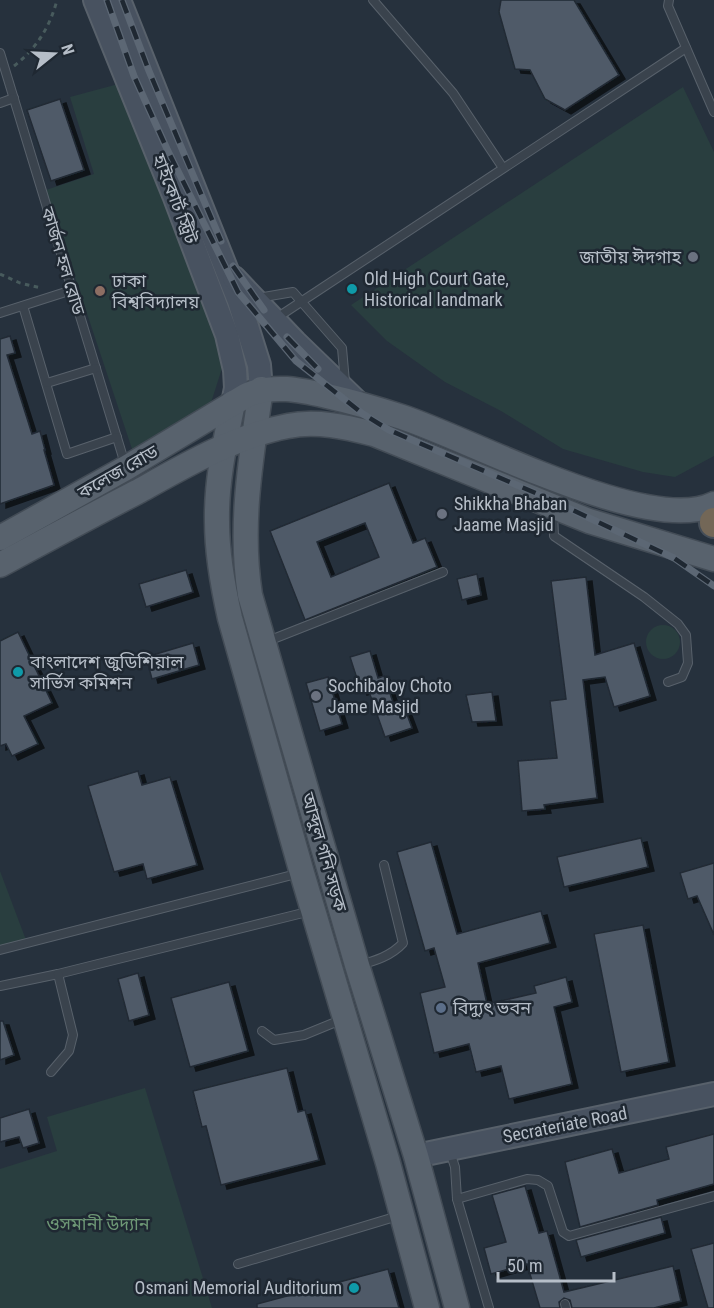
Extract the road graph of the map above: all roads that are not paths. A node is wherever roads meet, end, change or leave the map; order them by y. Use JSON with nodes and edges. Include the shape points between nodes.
{"nodes":[{"id":1,"x":95,"y":0,"type":"edge"},
{"id":2,"x":119,"y":0,"type":"edge"},
{"id":3,"x":373,"y":0,"type":"edge"},
{"id":4,"x":668,"y":2,"type":"edge"},
{"id":5,"x":686,"y":48,"type":"junction"},
{"id":6,"x":0,"y":53,"type":"edge"},
{"id":7,"x":14,"y":98,"type":"junction"},
{"id":8,"x":0,"y":103,"type":"edge"},
{"id":9,"x":714,"y":112,"type":"edge"},
{"id":10,"x":503,"y":168,"type":"junction"},
{"id":11,"x":225,"y":268,"type":"junction"},
{"id":12,"x":72,"y":290,"type":"junction"},
{"id":13,"x":254,"y":299,"type":"junction"},
{"id":14,"x":301,"y":301,"type":"junction"},
{"id":15,"x":23,"y":306,"type":"junction"},
{"id":16,"x":0,"y":313,"type":"edge"},
{"id":17,"x":273,"y":320,"type":"junction"},
{"id":18,"x":96,"y":368,"type":"junction"},
{"id":19,"x":47,"y":383,"type":"junction"},
{"id":20,"x":261,"y":389,"type":"junction"},
{"id":21,"x":351,"y":396,"type":"junction"},
{"id":22,"x":233,"y":403,"type":"junction"},
{"id":23,"x":254,"y":435,"type":"junction"},
{"id":24,"x":117,"y":437,"type":"junction"},
{"id":25,"x":224,"y":448,"type":"junction"},
{"id":26,"x":126,"y":468,"type":"junction"},
{"id":27,"x":714,"y":504,"type":"edge"},
{"id":28,"x":552,"y":506,"type":"junction"},
{"id":29,"x":0,"y":538,"type":"edge"},
{"id":30,"x":714,"y":559,"type":"edge"},
{"id":31,"x":0,"y":565,"type":"edge"},
{"id":32,"x":443,"y":572,"type":"dead end"},
{"id":33,"x":264,"y":643,"type":"junction"},
{"id":34,"x":668,"y":682,"type":"dead end"},
{"id":35,"x":384,"y":865,"type":"dead end"},
{"id":36,"x":302,"y":873,"type":"junction"},
{"id":37,"x":313,"y":911,"type":"junction"},
{"id":38,"x":0,"y":950,"type":"edge"},
{"id":39,"x":357,"y":965,"type":"junction"},
{"id":40,"x":58,"y":974,"type":"junction"},
{"id":41,"x":0,"y":986,"type":"edge"},
{"id":42,"x":345,"y":1018,"type":"junction"},
{"id":43,"x":262,"y":1031,"type":"dead end"},
{"id":44,"x":51,"y":1072,"type":"dead end"},
{"id":45,"x":714,"y":1095,"type":"edge"},
{"id":46,"x":448,"y":1148,"type":"junction"},
{"id":47,"x":416,"y":1156,"type":"junction"},
{"id":48,"x":714,"y":1196,"type":"edge"},
{"id":49,"x":457,"y":1199,"type":"junction"},
{"id":50,"x":402,"y":1214,"type":"junction"},
{"id":51,"x":238,"y":1264,"type":"dead end"},
{"id":52,"x":428,"y":1308,"type":"edge"},
{"id":53,"x":457,"y":1308,"type":"edge"},
{"id":54,"x":489,"y":1308,"type":"edge"}],
"edges":[{"from":1,"to":22,"type":"main road","name":"হাইকোর্ট স্ট্রিট","via":[[226,335],[236,370]]},
{"from":2,"to":11,"type":"main road","name":"হাইকোর্ট স্ট্রিট"},
{"from":3,"to":10,"type":"lane","via":[[453,93]]},
{"from":4,"to":5,"type":"lane"},
{"from":5,"to":9,"type":"lane"},
{"from":5,"to":10,"type":"lane"},
{"from":6,"to":7,"type":"lane","name":"কার্জন হল রোড"},
{"from":7,"to":8,"type":"lane"},
{"from":7,"to":12,"type":"lane","name":"কার্জন হল রোড"},
{"from":10,"to":14,"type":"lane"},
{"from":11,"to":13,"type":"main road"},
{"from":11,"to":20,"type":"main road","name":"হাইকোর্ট স্ট্রিট","via":[[259,365]]},
{"from":12,"to":15,"type":"lane"},
{"from":12,"to":18,"type":"lane","name":"কার্জন হল রোড"},
{"from":13,"to":14,"type":"lane","via":[[293,292]]},
{"from":13,"to":17,"type":"main road"},
{"from":14,"to":17,"type":"lane"},
{"from":14,"to":21,"type":"lane","via":[[342,348]]},
{"from":15,"to":16,"type":"lane"},
{"from":15,"to":19,"type":"lane"},
{"from":17,"to":21,"type":"main road"},
{"from":18,"to":19,"type":"lane"},
{"from":18,"to":24,"type":"lane","name":"কার্জন হল রোড"},
{"from":19,"to":24,"type":"lane","via":[[67,454]]},
{"from":20,"to":21,"type":"main road"},
{"from":20,"to":22,"type":"main road","name":"কলেজ রোড"},
{"from":20,"to":23,"type":"main road","name":"আব্দুল গনি সড়ক"},
{"from":21,"to":27,"type":"main road","via":[[622,502],[673,511]]},
{"from":22,"to":25,"type":"main road","name":"আব্দুল গনি সড়ক"},
{"from":22,"to":26,"type":"main road","name":"কলেজ রোড"},
{"from":23,"to":25,"type":"main road","name":"কলেজ রোড"},
{"from":23,"to":28,"type":"main road","name":"কলেজ রোড","via":[[314,423],[357,429]]},
{"from":23,"to":33,"type":"main road","name":"আব্দুল গনি সড়ক","via":[[245,504],[245,547],[250,595]]},
{"from":24,"to":26,"type":"lane","name":"কার্জন হল রোড"},
{"from":25,"to":31,"type":"main road","name":"কলেজ রোড"},
{"from":25,"to":36,"type":"main road","name":"আব্দুল গনি সড়ক","via":[[216,521],[222,582]]},
{"from":26,"to":29,"type":"main road","name":"কলেজ রোড"},
{"from":28,"to":30,"type":"main road","name":"কলেজ রোড"},
{"from":28,"to":34,"type":"lane","via":[[554,536],[644,597],[686,635],[685,670],[682,677]]},
{"from":32,"to":33,"type":"lane"},
{"from":33,"to":39,"type":"main road","name":"আব্দুল গনি সড়ক"},
{"from":35,"to":39,"type":"lane","via":[[403,943],[396,951]]},
{"from":36,"to":37,"type":"main road","name":"আব্দুল গনি সড়ক"},
{"from":36,"to":38,"type":"lane"},
{"from":37,"to":40,"type":"lane"},
{"from":37,"to":42,"type":"main road","name":"আব্দুল গনি সড়ক"},
{"from":39,"to":47,"type":"main road","name":"আব্দুল গনি সড়ক"},
{"from":40,"to":41,"type":"lane"},
{"from":40,"to":44,"type":"lane","via":[[73,1035],[69,1051]]},
{"from":42,"to":43,"type":"lane","via":[[304,1035],[274,1040]]},
{"from":42,"to":50,"type":"main road","name":"আব্দুল গনি সড়ক"},
{"from":45,"to":46,"type":"main road","name":"Secrateriate Road"},
{"from":46,"to":47,"type":"main road","name":"Secrateriate Road"},
{"from":46,"to":49,"type":"lane","via":[[455,1167]]},
{"from":47,"to":53,"type":"main road","name":"আব্দুল গনি সড়ক"},
{"from":48,"to":49,"type":"lane","via":[[569,1236],[563,1233],[548,1186],[538,1180],[527,1179]]},
{"from":49,"to":54,"type":"lane"},
{"from":50,"to":51,"type":"lane"},
{"from":50,"to":52,"type":"main road","name":"আব্দুল গনি সড়ক"}]}
